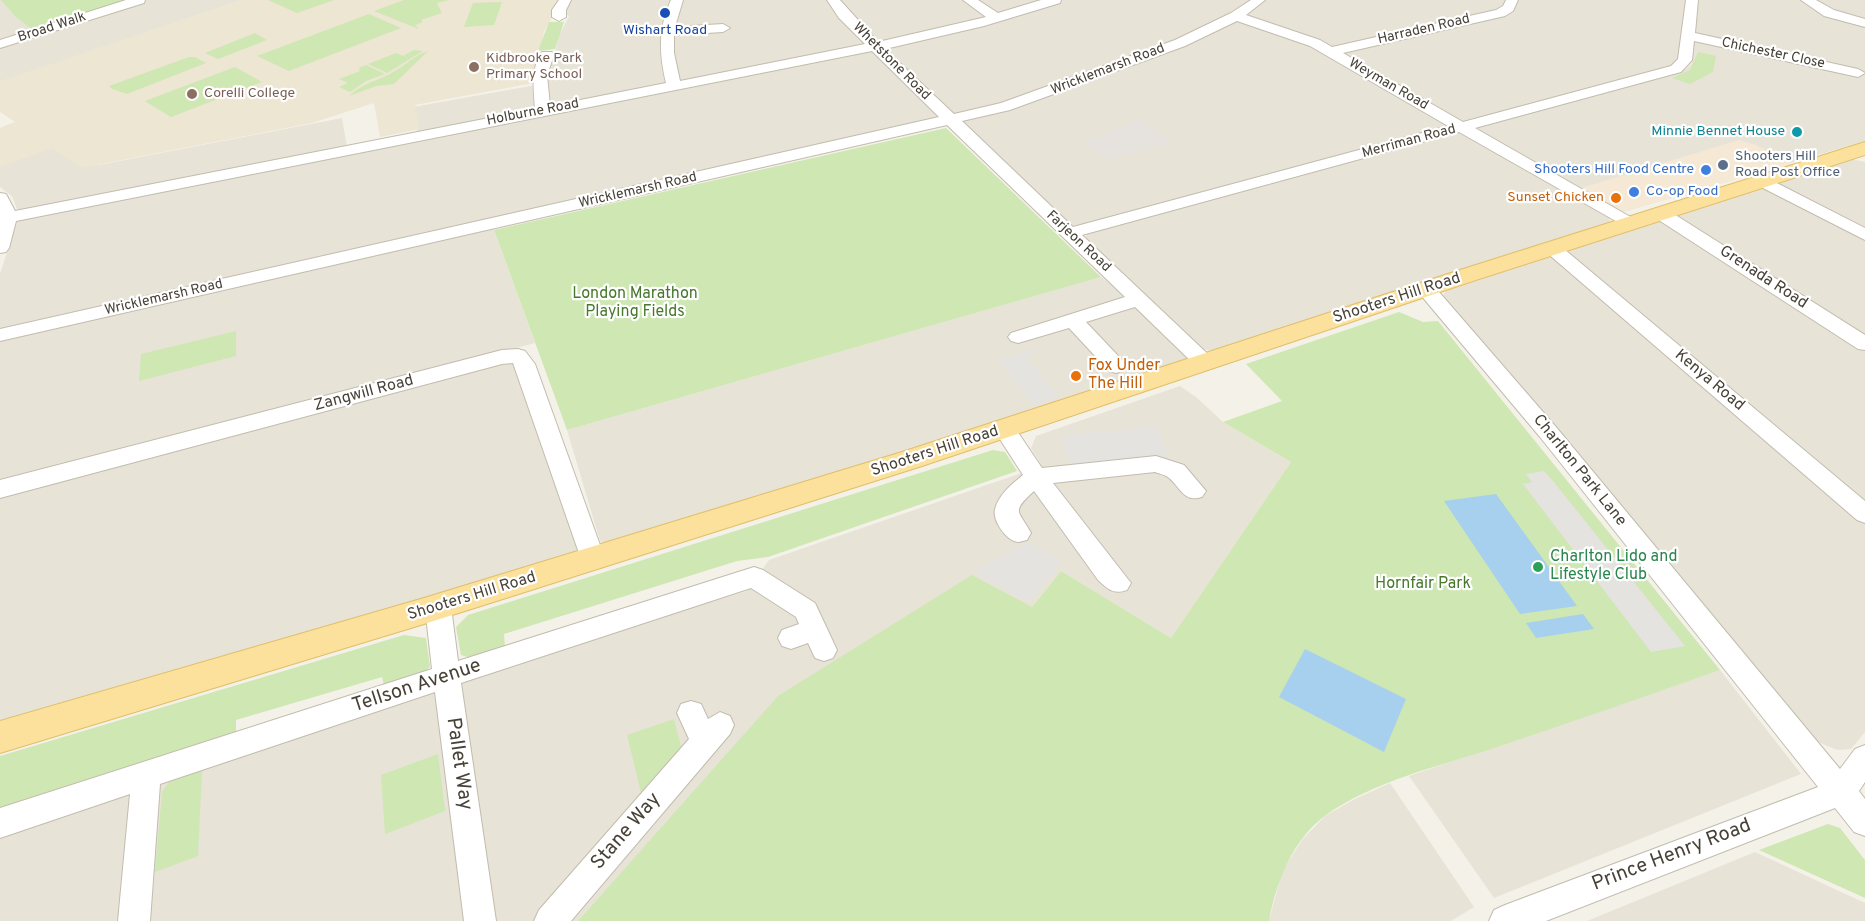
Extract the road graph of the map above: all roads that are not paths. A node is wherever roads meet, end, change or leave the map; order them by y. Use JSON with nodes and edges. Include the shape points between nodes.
{"nodes":[{"id":1,"x":139,"y":0,"type":"edge"},
{"id":2,"x":565,"y":0,"type":"edge"},
{"id":3,"x":677,"y":0,"type":"edge"},
{"id":4,"x":833,"y":0,"type":"edge"},
{"id":5,"x":969,"y":0,"type":"edge"},
{"id":6,"x":1055,"y":0,"type":"edge"},
{"id":7,"x":1259,"y":0,"type":"edge"},
{"id":8,"x":1512,"y":0,"type":"edge"},
{"id":9,"x":1692,"y":0,"type":"edge"},
{"id":10,"x":1807,"y":0,"type":"edge"},
{"id":11,"x":1236,"y":16,"type":"junction"},
{"id":12,"x":559,"y":17,"type":"dead end"},
{"id":13,"x":998,"y":18,"type":"junction"},
{"id":14,"x":1865,"y":23,"type":"edge"},
{"id":15,"x":723,"y":28,"type":"dead end"},
{"id":16,"x":667,"y":31,"type":"junction"},
{"id":17,"x":1688,"y":36,"type":"junction"},
{"id":18,"x":0,"y":44,"type":"edge"},
{"id":19,"x":874,"y":46,"type":"junction"},
{"id":20,"x":1330,"y":52,"type":"junction"},
{"id":21,"x":547,"y":55,"type":"dead end"},
{"id":22,"x":1858,"y":73,"type":"dead end"},
{"id":23,"x":674,"y":86,"type":"junction"},
{"id":24,"x":543,"y":111,"type":"junction"},
{"id":25,"x":951,"y":121,"type":"junction"},
{"id":26,"x":1462,"y":128,"type":"junction"},
{"id":27,"x":1861,"y":153,"type":"edge"},
{"id":28,"x":1762,"y":181,"type":"junction"},
{"id":29,"x":0,"y":198,"type":"edge"},
{"id":30,"x":1660,"y":213,"type":"junction"},
{"id":31,"x":9,"y":217,"type":"junction"},
{"id":32,"x":1628,"y":223,"type":"junction"},
{"id":33,"x":1070,"y":233,"type":"junction"},
{"id":34,"x":1865,"y":235,"type":"edge"},
{"id":35,"x":0,"y":248,"type":"edge"},
{"id":36,"x":1552,"y":248,"type":"junction"},
{"id":37,"x":1426,"y":289,"type":"junction"},
{"id":38,"x":1139,"y":299,"type":"junction"},
{"id":39,"x":1073,"y":320,"type":"junction"},
{"id":40,"x":0,"y":335,"type":"edge"},
{"id":41,"x":1018,"y":337,"type":"dead end"},
{"id":42,"x":1865,"y":344,"type":"edge"},
{"id":43,"x":1205,"y":363,"type":"junction"},
{"id":44,"x":1116,"y":366,"type":"dead end"},
{"id":45,"x":1005,"y":430,"type":"junction"},
{"id":46,"x":1036,"y":477,"type":"junction"},
{"id":47,"x":0,"y":489,"type":"edge"},
{"id":48,"x":1194,"y":491,"type":"dead end"},
{"id":49,"x":1865,"y":514,"type":"edge"},
{"id":50,"x":1019,"y":533,"type":"dead end"},
{"id":51,"x":593,"y":559,"type":"junction"},
{"id":52,"x":1118,"y":584,"type":"dead end"},
{"id":53,"x":438,"y":607,"type":"junction"},
{"id":54,"x":810,"y":639,"type":"dead end"},
{"id":55,"x":447,"y":677,"type":"junction"},
{"id":56,"x":691,"y":713,"type":"dead end"},
{"id":57,"x":0,"y":737,"type":"edge"},
{"id":58,"x":1865,"y":758,"type":"edge"},
{"id":59,"x":146,"y":777,"type":"junction"},
{"id":60,"x":1838,"y":789,"type":"junction"},
{"id":61,"x":1865,"y":822,"type":"edge"},
{"id":62,"x":0,"y":823,"type":"edge"},
{"id":63,"x":134,"y":921,"type":"edge"},
{"id":64,"x":480,"y":921,"type":"edge"},
{"id":65,"x":550,"y":921,"type":"edge"},
{"id":66,"x":1505,"y":921,"type":"edge"}],
"edges":[{"from":1,"to":18,"type":"street","name":"Broad Walk"},
{"from":2,"to":12,"type":"street"},
{"from":3,"to":16,"type":"street"},
{"from":4,"to":19,"type":"street","name":"Whetstone Road"},
{"from":5,"to":13,"type":"street"},
{"from":6,"to":13,"type":"street","name":"Holburne Road"},
{"from":7,"to":11,"type":"street","name":"Wricklemarsh Road"},
{"from":8,"to":20,"type":"street","name":"Harraden Road","via":[[1500,12]]},
{"from":9,"to":17,"type":"street","name":"Merriman Road"},
{"from":10,"to":14,"type":"street","via":[[1829,13]]},
{"from":11,"to":20,"type":"street","name":"Weyman Road"},
{"from":11,"to":25,"type":"street","name":"Wricklemarsh Road","via":[[1133,62],[1005,107]]},
{"from":13,"to":19,"type":"street","name":"Holburne Road"},
{"from":15,"to":16,"type":"street"},
{"from":16,"to":23,"type":"street","via":[[666,56]]},
{"from":17,"to":22,"type":"street","name":"Chichester Close"},
{"from":17,"to":26,"type":"street","name":"Merriman Road","via":[[1685,60],[1676,69]]},
{"from":19,"to":23,"type":"street","name":"Holburne Road"},
{"from":19,"to":25,"type":"street","name":"Whetstone Road"},
{"from":20,"to":26,"type":"street","name":"Weyman Road"},
{"from":21,"to":24,"type":"street","via":[[540,75]]},
{"from":23,"to":24,"type":"street","name":"Holburne Road"},
{"from":24,"to":31,"type":"street","name":"Holburne Road"},
{"from":25,"to":33,"type":"street","name":"Farjeon Road"},
{"from":25,"to":40,"type":"street","name":"Wricklemarsh Road"},
{"from":26,"to":32,"type":"street","name":"Weyman Road"},
{"from":26,"to":33,"type":"street","name":"Merriman Road"},
{"from":27,"to":28,"type":"main road","name":"Shooters Hill Road"},
{"from":28,"to":30,"type":"main road","name":"Shooters Hill Road"},
{"from":28,"to":34,"type":"street"},
{"from":29,"to":31,"type":"street"},
{"from":30,"to":32,"type":"main road","name":"Shooters Hill Road"},
{"from":30,"to":42,"type":"street","name":"Grenada Road"},
{"from":31,"to":35,"type":"street"},
{"from":32,"to":36,"type":"main road","name":"Shooters Hill Road"},
{"from":33,"to":38,"type":"street","name":"Farjeon Road"},
{"from":36,"to":37,"type":"main road","name":"Shooters Hill Road"},
{"from":36,"to":49,"type":"street","name":"Kenya Road"},
{"from":37,"to":43,"type":"main road","name":"Shooters Hill Road"},
{"from":37,"to":60,"type":"street","name":"Charlton Park Lane","via":[[1548,432]]},
{"from":38,"to":39,"type":"street"},
{"from":38,"to":43,"type":"street","name":"Farjeon Road"},
{"from":39,"to":41,"type":"street"},
{"from":39,"to":44,"type":"street"},
{"from":43,"to":45,"type":"main road","name":"Shooters Hill Road"},
{"from":45,"to":46,"type":"street"},
{"from":45,"to":51,"type":"main road","name":"Shooters Hill Road"},
{"from":46,"to":48,"type":"street","via":[[1156,464],[1176,471]]},
{"from":46,"to":50,"type":"street","via":[[1006,508],[1006,517]]},
{"from":46,"to":52,"type":"street"},
{"from":47,"to":51,"type":"street","name":"Zangwill Road","via":[[502,357],[518,356],[525,364]]},
{"from":51,"to":53,"type":"main road","name":"Shooters Hill Road"},
{"from":53,"to":55,"type":"street","name":"Pallet Way"},
{"from":53,"to":57,"type":"main road","name":"Shooters Hill Road"},
{"from":54,"to":55,"type":"street","name":"Tellson Avenue","via":[[806,610],[754,577]]},
{"from":55,"to":59,"type":"street","name":"Tellson Avenue"},
{"from":55,"to":64,"type":"street","name":"Pallet Way"},
{"from":56,"to":65,"type":"street","name":"Stane Way","via":[[712,734]]},
{"from":58,"to":60,"type":"street","name":"Prince Henry Road","via":[[1849,781]]},
{"from":59,"to":62,"type":"street","name":"Tellson Avenue"},
{"from":59,"to":63,"type":"street"},
{"from":60,"to":61,"type":"street","name":"Charlton Park Lane"},
{"from":60,"to":66,"type":"street","name":"Prince Henry Road","via":[[1828,797]]}]}
